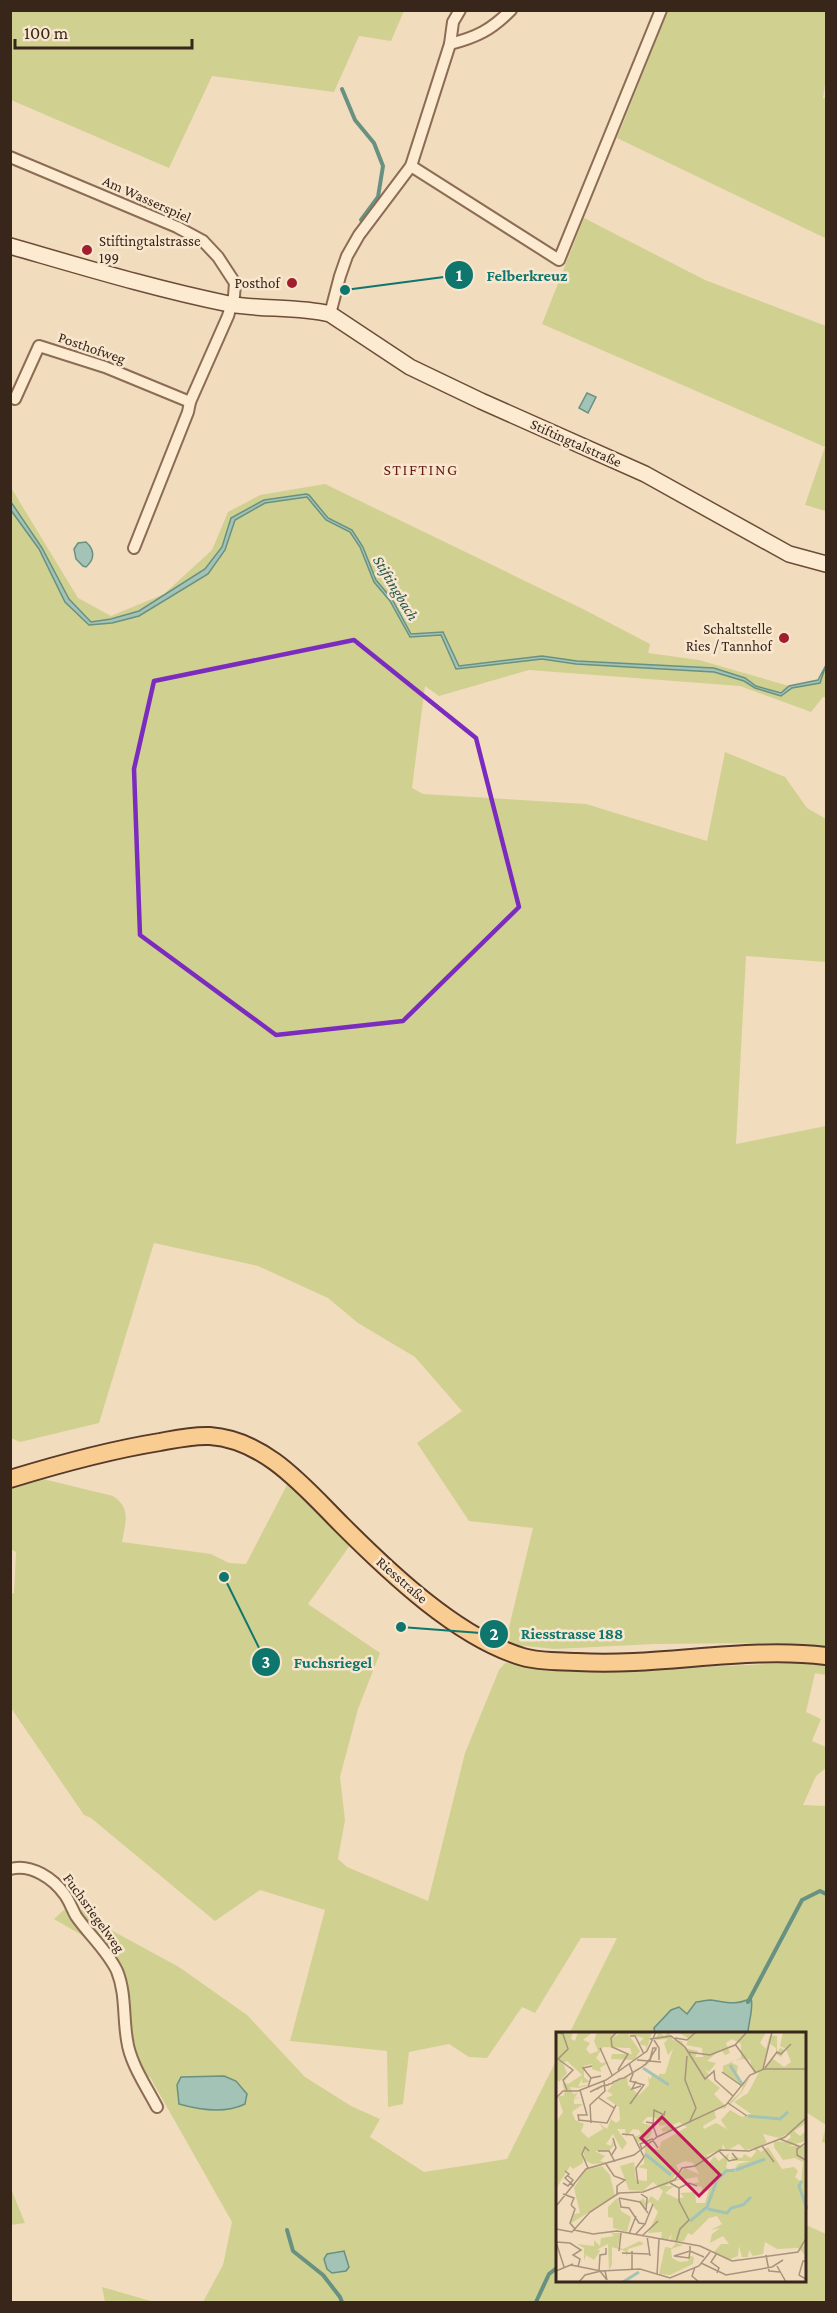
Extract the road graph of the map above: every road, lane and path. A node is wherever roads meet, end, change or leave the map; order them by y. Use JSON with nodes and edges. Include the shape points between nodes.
{"nodes":[{"id":1,"x":460,"y":10,"type":"edge"},
{"id":2,"x":511,"y":10,"type":"edge"},
{"id":3,"x":661,"y":10,"type":"edge"},
{"id":4,"x":450,"y":44,"type":"junction"},
{"id":5,"x":10,"y":157,"type":"edge"},
{"id":6,"x":411,"y":166,"type":"junction"},
{"id":7,"x":10,"y":246,"type":"edge"},
{"id":8,"x":232,"y":304,"type":"junction"},
{"id":9,"x":330,"y":314,"type":"junction"},
{"id":10,"x":15,"y":399,"type":"dead end"},
{"id":11,"x":190,"y":402,"type":"junction"},
{"id":12,"x":134,"y":548,"type":"dead end"},
{"id":13,"x":826,"y":564,"type":"edge"},
{"id":14,"x":10,"y":1479,"type":"edge"},
{"id":15,"x":826,"y":1656,"type":"edge"},
{"id":16,"x":10,"y":1869,"type":"edge"},
{"id":17,"x":157,"y":2107,"type":"dead end"}],
"edges":[{"from":1,"to":4,"type":"street","via":[[453,22]]},
{"from":2,"to":4,"type":"street","via":[[477,37]]},
{"from":3,"to":6,"type":"street","via":[[559,260]]},
{"from":4,"to":6,"type":"street"},
{"from":5,"to":8,"type":"street","name":"Am Wasserspiel","via":[[203,241],[235,283]]},
{"from":6,"to":9,"type":"street","via":[[347,256]]},
{"from":7,"to":8,"type":"street","name":"Stiftingtalstraße"},
{"from":8,"to":9,"type":"street","name":"Stiftingtalstraße"},
{"from":8,"to":11,"type":"street"},
{"from":9,"to":13,"type":"street","name":"Stiftingtalstraße","via":[[410,367],[645,474],[789,554]]},
{"from":10,"to":11,"type":"street","name":"Posthofweg","via":[[39,346],[105,367]]},
{"from":11,"to":12,"type":"street"},
{"from":14,"to":15,"type":"main road","name":"Riesstraße","via":[[136,1446],[210,1436],[234,1441],[256,1450],[290,1474],[417,1593],[457,1626],[498,1649],[526,1658],[594,1663],[725,1655]]},
{"from":16,"to":17,"type":"street","name":"Fuchsriegelweg","via":[[34,1870],[49,1878],[106,1954],[117,1972],[122,1992],[127,2041]]}]}
